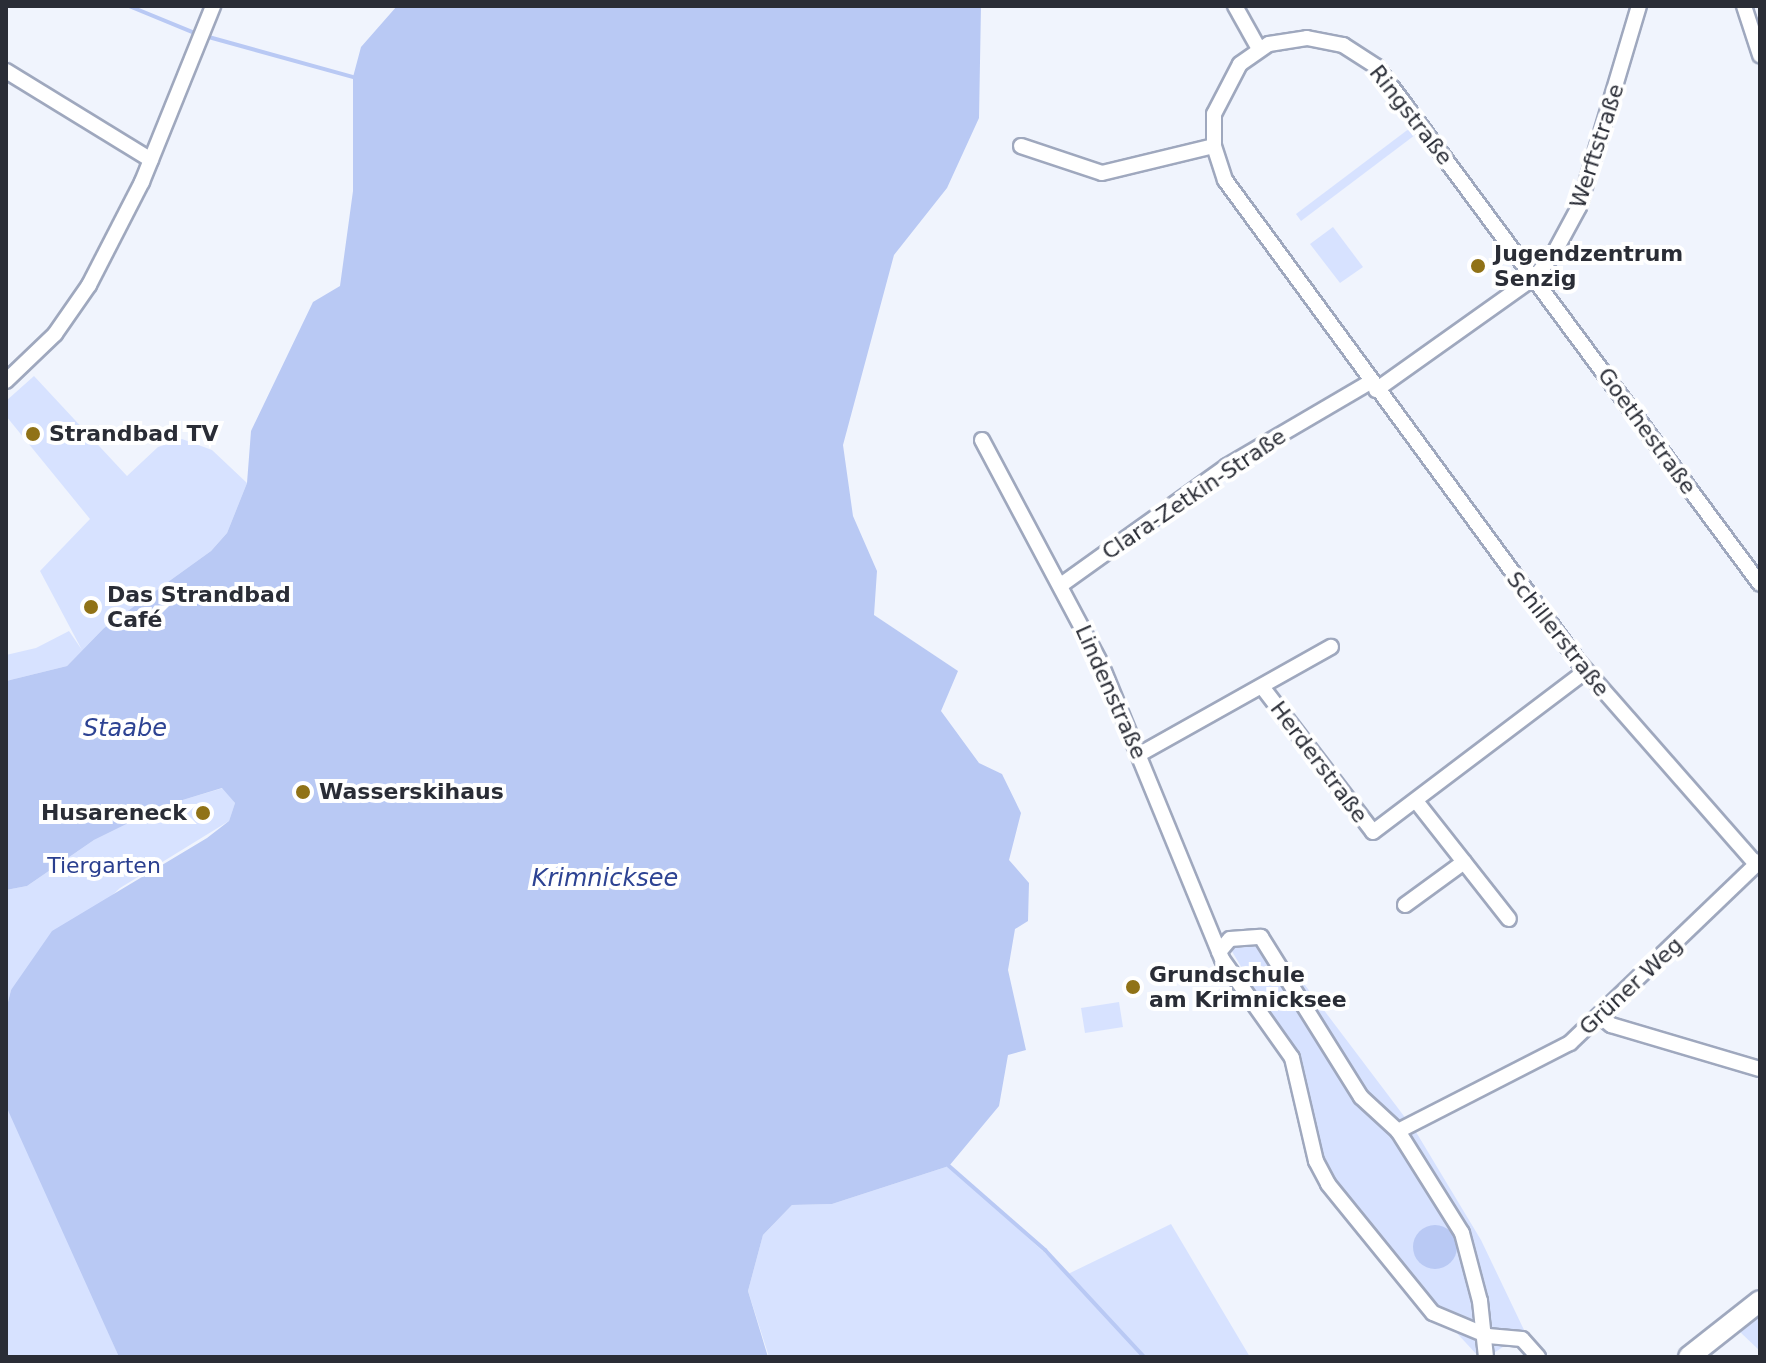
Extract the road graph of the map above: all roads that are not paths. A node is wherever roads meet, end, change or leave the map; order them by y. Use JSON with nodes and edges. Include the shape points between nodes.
{"nodes":[{"id":1,"x":1235,"y":6,"type":"edge"},
{"id":2,"x":1639,"y":6,"type":"edge"},
{"id":3,"x":1744,"y":6,"type":"edge"},
{"id":4,"x":210,"y":12,"type":"edge"},
{"id":5,"x":1259,"y":49,"type":"junction"},
{"id":6,"x":1760,"y":55,"type":"edge"},
{"id":7,"x":6,"y":71,"type":"edge"},
{"id":8,"x":1021,"y":146,"type":"dead end"},
{"id":9,"x":1214,"y":146,"type":"junction"},
{"id":10,"x":151,"y":160,"type":"junction"},
{"id":11,"x":1535,"y":277,"type":"junction"},
{"id":12,"x":6,"y":381,"type":"edge"},
{"id":13,"x":1373,"y":386,"type":"junction"},
{"id":14,"x":982,"y":440,"type":"dead end"},
{"id":15,"x":1760,"y":584,"type":"edge"},
{"id":16,"x":1061,"y":585,"type":"junction"},
{"id":17,"x":1331,"y":647,"type":"dead end"},
{"id":18,"x":1586,"y":671,"type":"junction"},
{"id":19,"x":1263,"y":688,"type":"junction"},
{"id":20,"x":1140,"y":754,"type":"junction"},
{"id":21,"x":1416,"y":801,"type":"junction"},
{"id":22,"x":1464,"y":862,"type":"junction"},
{"id":23,"x":1758,"y":863,"type":"edge"},
{"id":24,"x":1405,"y":905,"type":"dead end"},
{"id":25,"x":1509,"y":919,"type":"dead end"},
{"id":26,"x":1219,"y":952,"type":"junction"},
{"id":27,"x":1601,"y":1017,"type":"junction"},
{"id":28,"x":1760,"y":1069,"type":"edge"},
{"id":29,"x":1398,"y":1131,"type":"junction"},
{"id":30,"x":1760,"y":1301,"type":"edge"},
{"id":31,"x":1481,"y":1333,"type":"junction"},
{"id":32,"x":1486,"y":1357,"type":"edge"},
{"id":33,"x":1538,"y":1357,"type":"edge"},
{"id":34,"x":1689,"y":1357,"type":"edge"}],
"edges":[{"from":1,"to":5,"type":"street"},
{"from":2,"to":11,"type":"street","name":"Werftstraße","via":[[1579,207]]},
{"from":3,"to":6,"type":"street"},
{"from":4,"to":10,"type":"street"},
{"from":5,"to":9,"type":"street","via":[[1221,92],[1214,114]]},
{"from":5,"to":11,"type":"street","name":"Ringstraße","via":[[1294,38],[1319,38],[1366,57]]},
{"from":7,"to":10,"type":"street"},
{"from":8,"to":9,"type":"street","via":[[1102,173]]},
{"from":9,"to":13,"type":"street","via":[[1225,180]]},
{"from":10,"to":12,"type":"street","via":[[89,285],[55,334]]},
{"from":11,"to":13,"type":"street","name":"Clara-Zetkin-Straße"},
{"from":11,"to":15,"type":"street","name":"Goethestraße"},
{"from":13,"to":16,"type":"street","name":"Clara-Zetkin-Straße","via":[[1227,466]]},
{"from":13,"to":18,"type":"street","name":"Schillerstraße"},
{"from":14,"to":16,"type":"street","name":"Lindenstraße"},
{"from":16,"to":20,"type":"street","name":"Lindenstraße"},
{"from":17,"to":19,"type":"street","name":"Herderstraße"},
{"from":18,"to":21,"type":"street","name":"Herderstraße"},
{"from":18,"to":23,"type":"street","name":"Schillerstraße"},
{"from":19,"to":20,"type":"street","name":"Herderstraße"},
{"from":19,"to":21,"type":"street","name":"Herderstraße","via":[[1373,832]]},
{"from":20,"to":26,"type":"street","name":"Lindenstraße"},
{"from":21,"to":22,"type":"street"},
{"from":22,"to":24,"type":"street"},
{"from":22,"to":25,"type":"street"},
{"from":23,"to":27,"type":"street","name":"Grüner Weg"},
{"from":26,"to":29,"type":"street","via":[[1230,939],[1261,937],[1361,1097]]},
{"from":26,"to":31,"type":"street","name":"Lindenstraße","via":[[1292,1058],[1316,1161],[1328,1184],[1418,1300],[1450,1324]]},
{"from":27,"to":28,"type":"street","via":[[1611,1025]]},
{"from":27,"to":29,"type":"street","name":"Grüner Weg","via":[[1570,1043]]},
{"from":29,"to":31,"type":"street","via":[[1462,1233],[1480,1301]]},
{"from":30,"to":34,"type":"main road"},
{"from":31,"to":32,"type":"street"},
{"from":31,"to":33,"type":"street","name":"Lindenstraße","via":[[1522,1339]]}]}
